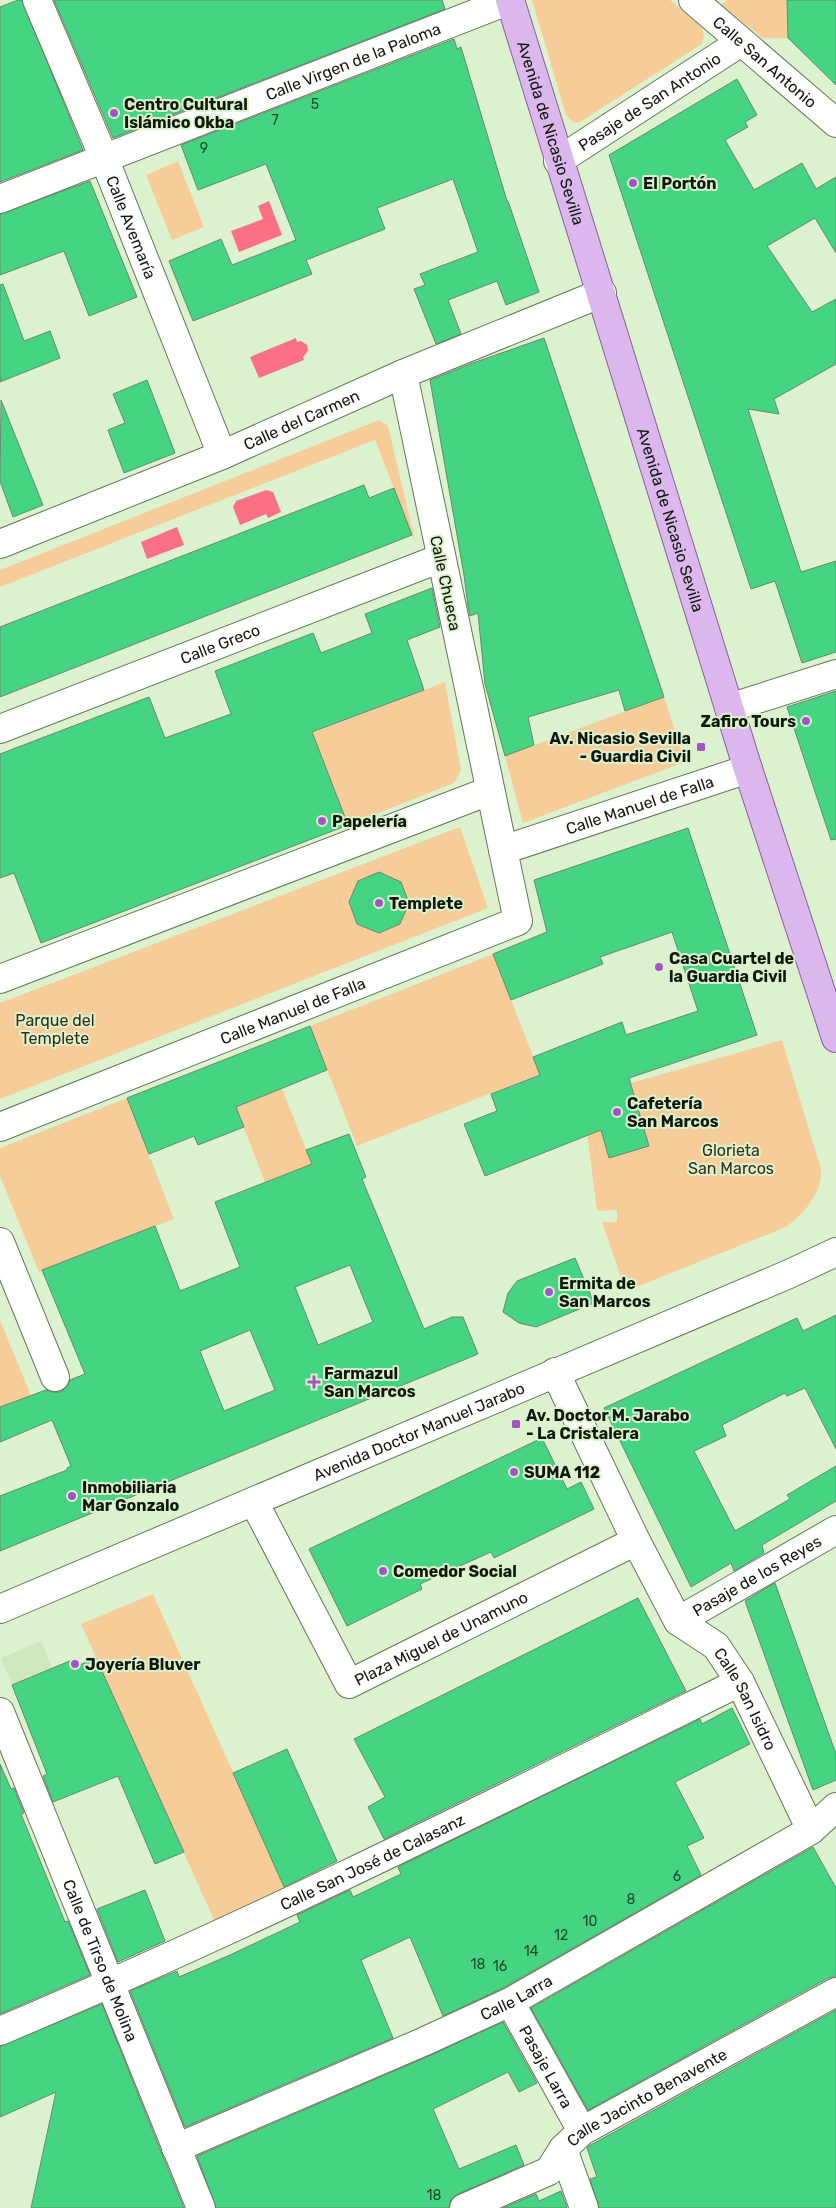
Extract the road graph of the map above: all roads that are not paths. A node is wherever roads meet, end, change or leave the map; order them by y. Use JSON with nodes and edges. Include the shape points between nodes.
{"nodes":[{"id":1,"x":36,"y":0,"type":"edge"},
{"id":2,"x":510,"y":0,"type":"edge"},
{"id":3,"x":693,"y":0,"type":"edge"},
{"id":4,"x":741,"y":42,"type":"junction"},
{"id":5,"x":836,"y":123,"type":"edge"},
{"id":6,"x":104,"y":158,"type":"junction"},
{"id":7,"x":558,"y":161,"type":"junction"},
{"id":8,"x":0,"y":199,"type":"edge"},
{"id":9,"x":602,"y":293,"type":"junction"},
{"id":10,"x":402,"y":374,"type":"junction"},
{"id":11,"x":222,"y":455,"type":"junction"},
{"id":12,"x":0,"y":544,"type":"edge"},
{"id":13,"x":441,"y":558,"type":"junction"},
{"id":14,"x":836,"y":674,"type":"edge"},
{"id":15,"x":729,"y":708,"type":"junction"},
{"id":16,"x":0,"y":729,"type":"edge"},
{"id":17,"x":748,"y":769,"type":"junction"},
{"id":18,"x":489,"y":791,"type":"junction"},
{"id":19,"x":503,"y":850,"type":"junction"},
{"id":20,"x":0,"y":979,"type":"edge"},
{"id":21,"x":836,"y":1038,"type":"edge"},
{"id":22,"x":0,"y":1127,"type":"edge"},
{"id":23,"x":836,"y":1252,"type":"edge"},
{"id":24,"x":2,"y":1253,"type":"edge"},
{"id":25,"x":555,"y":1372,"type":"junction"},
{"id":26,"x":55,"y":1377,"type":"dead end"},
{"id":27,"x":254,"y":1502,"type":"junction"},
{"id":28,"x":836,"y":1530,"type":"edge"},
{"id":29,"x":636,"y":1540,"type":"junction"},
{"id":30,"x":0,"y":1609,"type":"edge"},
{"id":31,"x":678,"y":1621,"type":"junction"},
{"id":32,"x":740,"y":1682,"type":"junction"},
{"id":33,"x":0,"y":1712,"type":"edge"},
{"id":34,"x":836,"y":1807,"type":"edge"},
{"id":35,"x":811,"y":1830,"type":"junction"},
{"id":36,"x":109,"y":1985,"type":"junction"},
{"id":37,"x":836,"y":1992,"type":"edge"},
{"id":38,"x":510,"y":2002,"type":"junction"},
{"id":39,"x":0,"y":2031,"type":"edge"},
{"id":40,"x":572,"y":2140,"type":"junction"},
{"id":41,"x":176,"y":2148,"type":"junction"},
{"id":42,"x":201,"y":2208,"type":"edge"},
{"id":43,"x":464,"y":2208,"type":"edge"},
{"id":44,"x":584,"y":2208,"type":"edge"}],
"edges":[{"from":1,"to":6,"type":"street","name":"Calle Avemaría"},
{"from":2,"to":6,"type":"street","name":"Calle Virgen de la Paloma"},
{"from":2,"to":7,"type":"main road","name":"Avenida de Nicasio Sevilla"},
{"from":3,"to":4,"type":"street","name":"Calle San Antonio"},
{"from":4,"to":5,"type":"street","name":"Calle San Antonio"},
{"from":4,"to":7,"type":"street","name":"Pasaje de San Antonio"},
{"from":6,"to":8,"type":"street","name":"Calle Virgen de la Paloma"},
{"from":6,"to":11,"type":"street","name":"Calle Avemaría"},
{"from":7,"to":9,"type":"main road","name":"Avenida de Nicasio Sevilla"},
{"from":9,"to":10,"type":"street","name":"Calle del Carmen"},
{"from":9,"to":15,"type":"main road","name":"Avenida de Nicasio Sevilla"},
{"from":10,"to":11,"type":"street","name":"Calle del Carmen"},
{"from":10,"to":13,"type":"street","name":"Calle Chueca"},
{"from":11,"to":12,"type":"street","name":"Calle del Carmen"},
{"from":13,"to":16,"type":"street","name":"Calle Greco"},
{"from":13,"to":18,"type":"street","name":"Calle Chueca"},
{"from":14,"to":15,"type":"street"},
{"from":15,"to":17,"type":"main road","name":"Avenida de Nicasio Sevilla"},
{"from":17,"to":19,"type":"street","name":"Calle Manuel de Falla"},
{"from":17,"to":21,"type":"main road","name":"Avenida de Nicasio Sevilla"},
{"from":18,"to":19,"type":"street","name":"Calle Manuel de Falla"},
{"from":18,"to":20,"type":"street"},
{"from":19,"to":22,"type":"street","name":"Calle Manuel de Falla","via":[[518,921]]},
{"from":23,"to":25,"type":"street","name":"Avenida Doctor Manuel Jarabo"},
{"from":24,"to":26,"type":"street"},
{"from":25,"to":27,"type":"street","name":"Avenida Doctor Manuel Jarabo"},
{"from":25,"to":29,"type":"street"},
{"from":27,"to":29,"type":"street","name":"Plaza Miguel de Unamuno","via":[[349,1684]]},
{"from":27,"to":30,"type":"street","name":"Avenida Doctor Manuel Jarabo"},
{"from":28,"to":31,"type":"street","name":"Pasaje de los Reyes"},
{"from":29,"to":31,"type":"street","name":"Calle San Isidro"},
{"from":31,"to":32,"type":"street","name":"Calle San Isidro","via":[[716,1646]]},
{"from":32,"to":35,"type":"street","name":"Calle San Isidro"},
{"from":32,"to":36,"type":"street","name":"Calle San José de Calasanz","via":[[391,1854]]},
{"from":33,"to":36,"type":"street","name":"Calle de Tirso de Molina"},
{"from":34,"to":35,"type":"street","name":"Calle Larra"},
{"from":35,"to":38,"type":"street","name":"Calle Larra"},
{"from":36,"to":39,"type":"street","name":"Calle San José de Calasanz"},
{"from":36,"to":41,"type":"street","name":"Calle de Tirso de Molina"},
{"from":37,"to":40,"type":"street","name":"Calle Jacinto Benavente"},
{"from":38,"to":40,"type":"street","name":"Pasaje Larra"},
{"from":38,"to":41,"type":"street","name":"Calle Larra"},
{"from":40,"to":43,"type":"street","name":"Calle Jacinto Benavente","via":[[549,2171]]},
{"from":40,"to":44,"type":"street","name":"Pasaje Larra"},
{"from":41,"to":42,"type":"street","name":"Calle de Tirso de Molina"}]}
